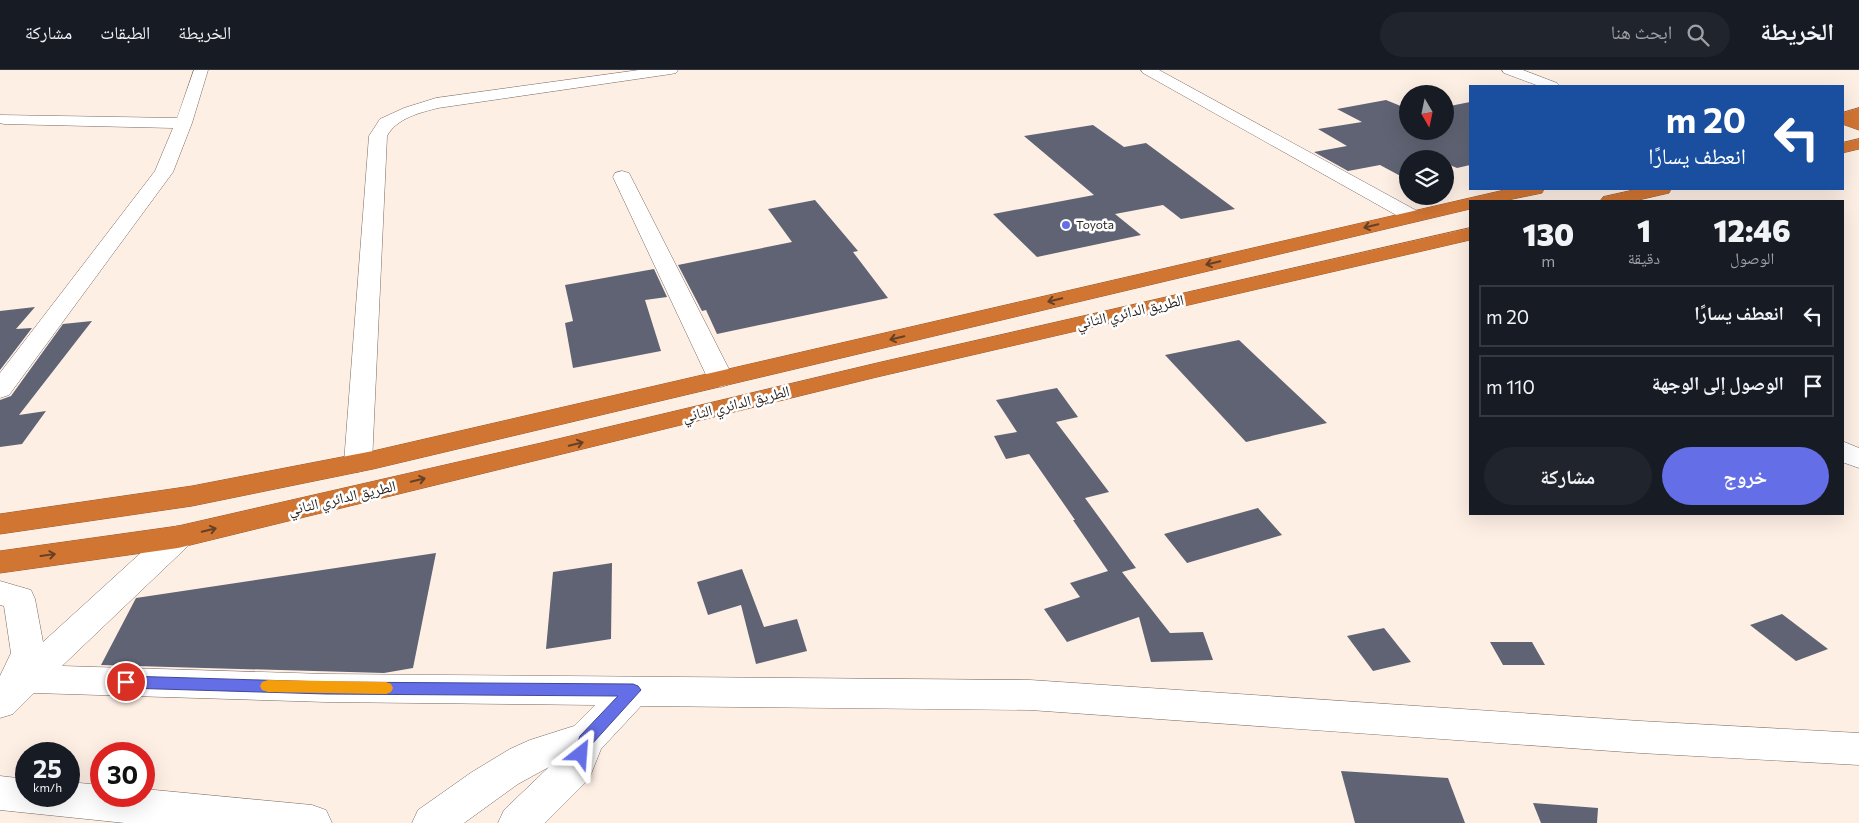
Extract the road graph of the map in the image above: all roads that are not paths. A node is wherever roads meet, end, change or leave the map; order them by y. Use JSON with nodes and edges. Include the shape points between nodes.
{"nodes":[{"id":1,"x":201,"y":70,"type":"edge"},
{"id":2,"x":671,"y":70,"type":"edge"},
{"id":3,"x":1148,"y":70,"type":"edge"},
{"id":4,"x":1509,"y":70,"type":"edge"},
{"id":5,"x":1549,"y":85,"type":"edge"},
{"id":6,"x":1859,"y":103,"type":"edge"},
{"id":7,"x":1844,"y":106,"type":"edge"},
{"id":8,"x":1859,"y":113,"type":"edge"},
{"id":9,"x":4,"y":119,"type":"dead end"},
{"id":10,"x":184,"y":123,"type":"junction"},
{"id":11,"x":1859,"y":125,"type":"edge"},
{"id":12,"x":1859,"y":144,"type":"edge"},
{"id":13,"x":1844,"y":148,"type":"edge"},
{"id":14,"x":622,"y":176,"type":"dead end"},
{"id":15,"x":1516,"y":190,"type":"edge"},
{"id":16,"x":1530,"y":190,"type":"edge"},
{"id":17,"x":1646,"y":192,"type":"edge"},
{"id":18,"x":1479,"y":200,"type":"edge"},
{"id":19,"x":1481,"y":200,"type":"edge"},
{"id":20,"x":1614,"y":200,"type":"edge"},
{"id":21,"x":1469,"y":202,"type":"edge"},
{"id":22,"x":1412,"y":216,"type":"junction"},
{"id":23,"x":1469,"y":234,"type":"edge"},
{"id":24,"x":721,"y":379,"type":"junction"},
{"id":25,"x":0,"y":390,"type":"edge"},
{"id":26,"x":1844,"y":451,"type":"edge"},
{"id":27,"x":1859,"y":459,"type":"edge"},
{"id":28,"x":358,"y":463,"type":"junction"},
{"id":29,"x":0,"y":524,"type":"edge"},
{"id":30,"x":178,"y":537,"type":"junction"},
{"id":31,"x":0,"y":562,"type":"edge"},
{"id":32,"x":0,"y":593,"type":"edge"},
{"id":33,"x":633,"y":690,"type":"junction"},
{"id":34,"x":12,"y":692,"type":"edge"},
{"id":35,"x":585,"y":740,"type":"junction"},
{"id":36,"x":1859,"y":749,"type":"edge"},
{"id":37,"x":0,"y":793,"type":"edge"},
{"id":38,"x":15,"y":795,"type":"edge"},
{"id":39,"x":62,"y":807,"type":"edge"},
{"id":40,"x":80,"y":813,"type":"edge"},
{"id":41,"x":312,"y":823,"type":"edge"},
{"id":42,"x":432,"y":823,"type":"edge"},
{"id":43,"x":518,"y":823,"type":"edge"}],
"edges":[{"from":1,"to":10,"type":"street"},
{"from":2,"to":28,"type":"street","via":[[436,103],[386,123],[378,136]]},
{"from":3,"to":22,"type":"street"},
{"from":4,"to":5,"type":"street"},
{"from":6,"to":7,"type":"highway"},
{"from":8,"to":11,"type":"highway","via":[[1846,120]]},
{"from":9,"to":10,"type":"street"},
{"from":10,"to":25,"type":"street","via":[[164,172]]},
{"from":12,"to":13,"type":"highway"},
{"from":14,"to":24,"type":"street"},
{"from":15,"to":18,"type":"highway","name":"الطريق الدائري الثاني"},
{"from":16,"to":19,"type":"highway"},
{"from":17,"to":20,"type":"highway"},
{"from":21,"to":22,"type":"highway","name":"الطريق الدائري الثاني"},
{"from":22,"to":24,"type":"highway","name":"الطريق الدائري الثاني","one_way":true},
{"from":30,"to":23,"type":"highway","name":"الطريق الدائري الثاني","one_way":true,"via":[[877,370]]},
{"from":24,"to":28,"type":"highway","name":"الطريق الدائري الثاني"},
{"from":26,"to":27,"type":"street"},
{"from":28,"to":29,"type":"highway","name":"الطريق الدائري الثاني","via":[[192,496]]},
{"from":31,"to":30,"type":"highway","name":"الطريق الدائري الثاني","one_way":true},
{"from":30,"to":34,"type":"street"},
{"from":32,"to":34,"type":"street","via":[[19,598],[28,653]]},
{"from":33,"to":34,"type":"street","via":[[326,688]]},
{"from":33,"to":35,"type":"street"},
{"from":33,"to":36,"type":"street","via":[[1030,695]]},
{"from":35,"to":42,"type":"street","via":[[549,749],[514,766]]},
{"from":35,"to":43,"type":"street","via":[[575,767]]},
{"from":37,"to":38,"type":"street"},
{"from":39,"to":40,"type":"street"},
{"from":40,"to":41,"type":"street"}]}
